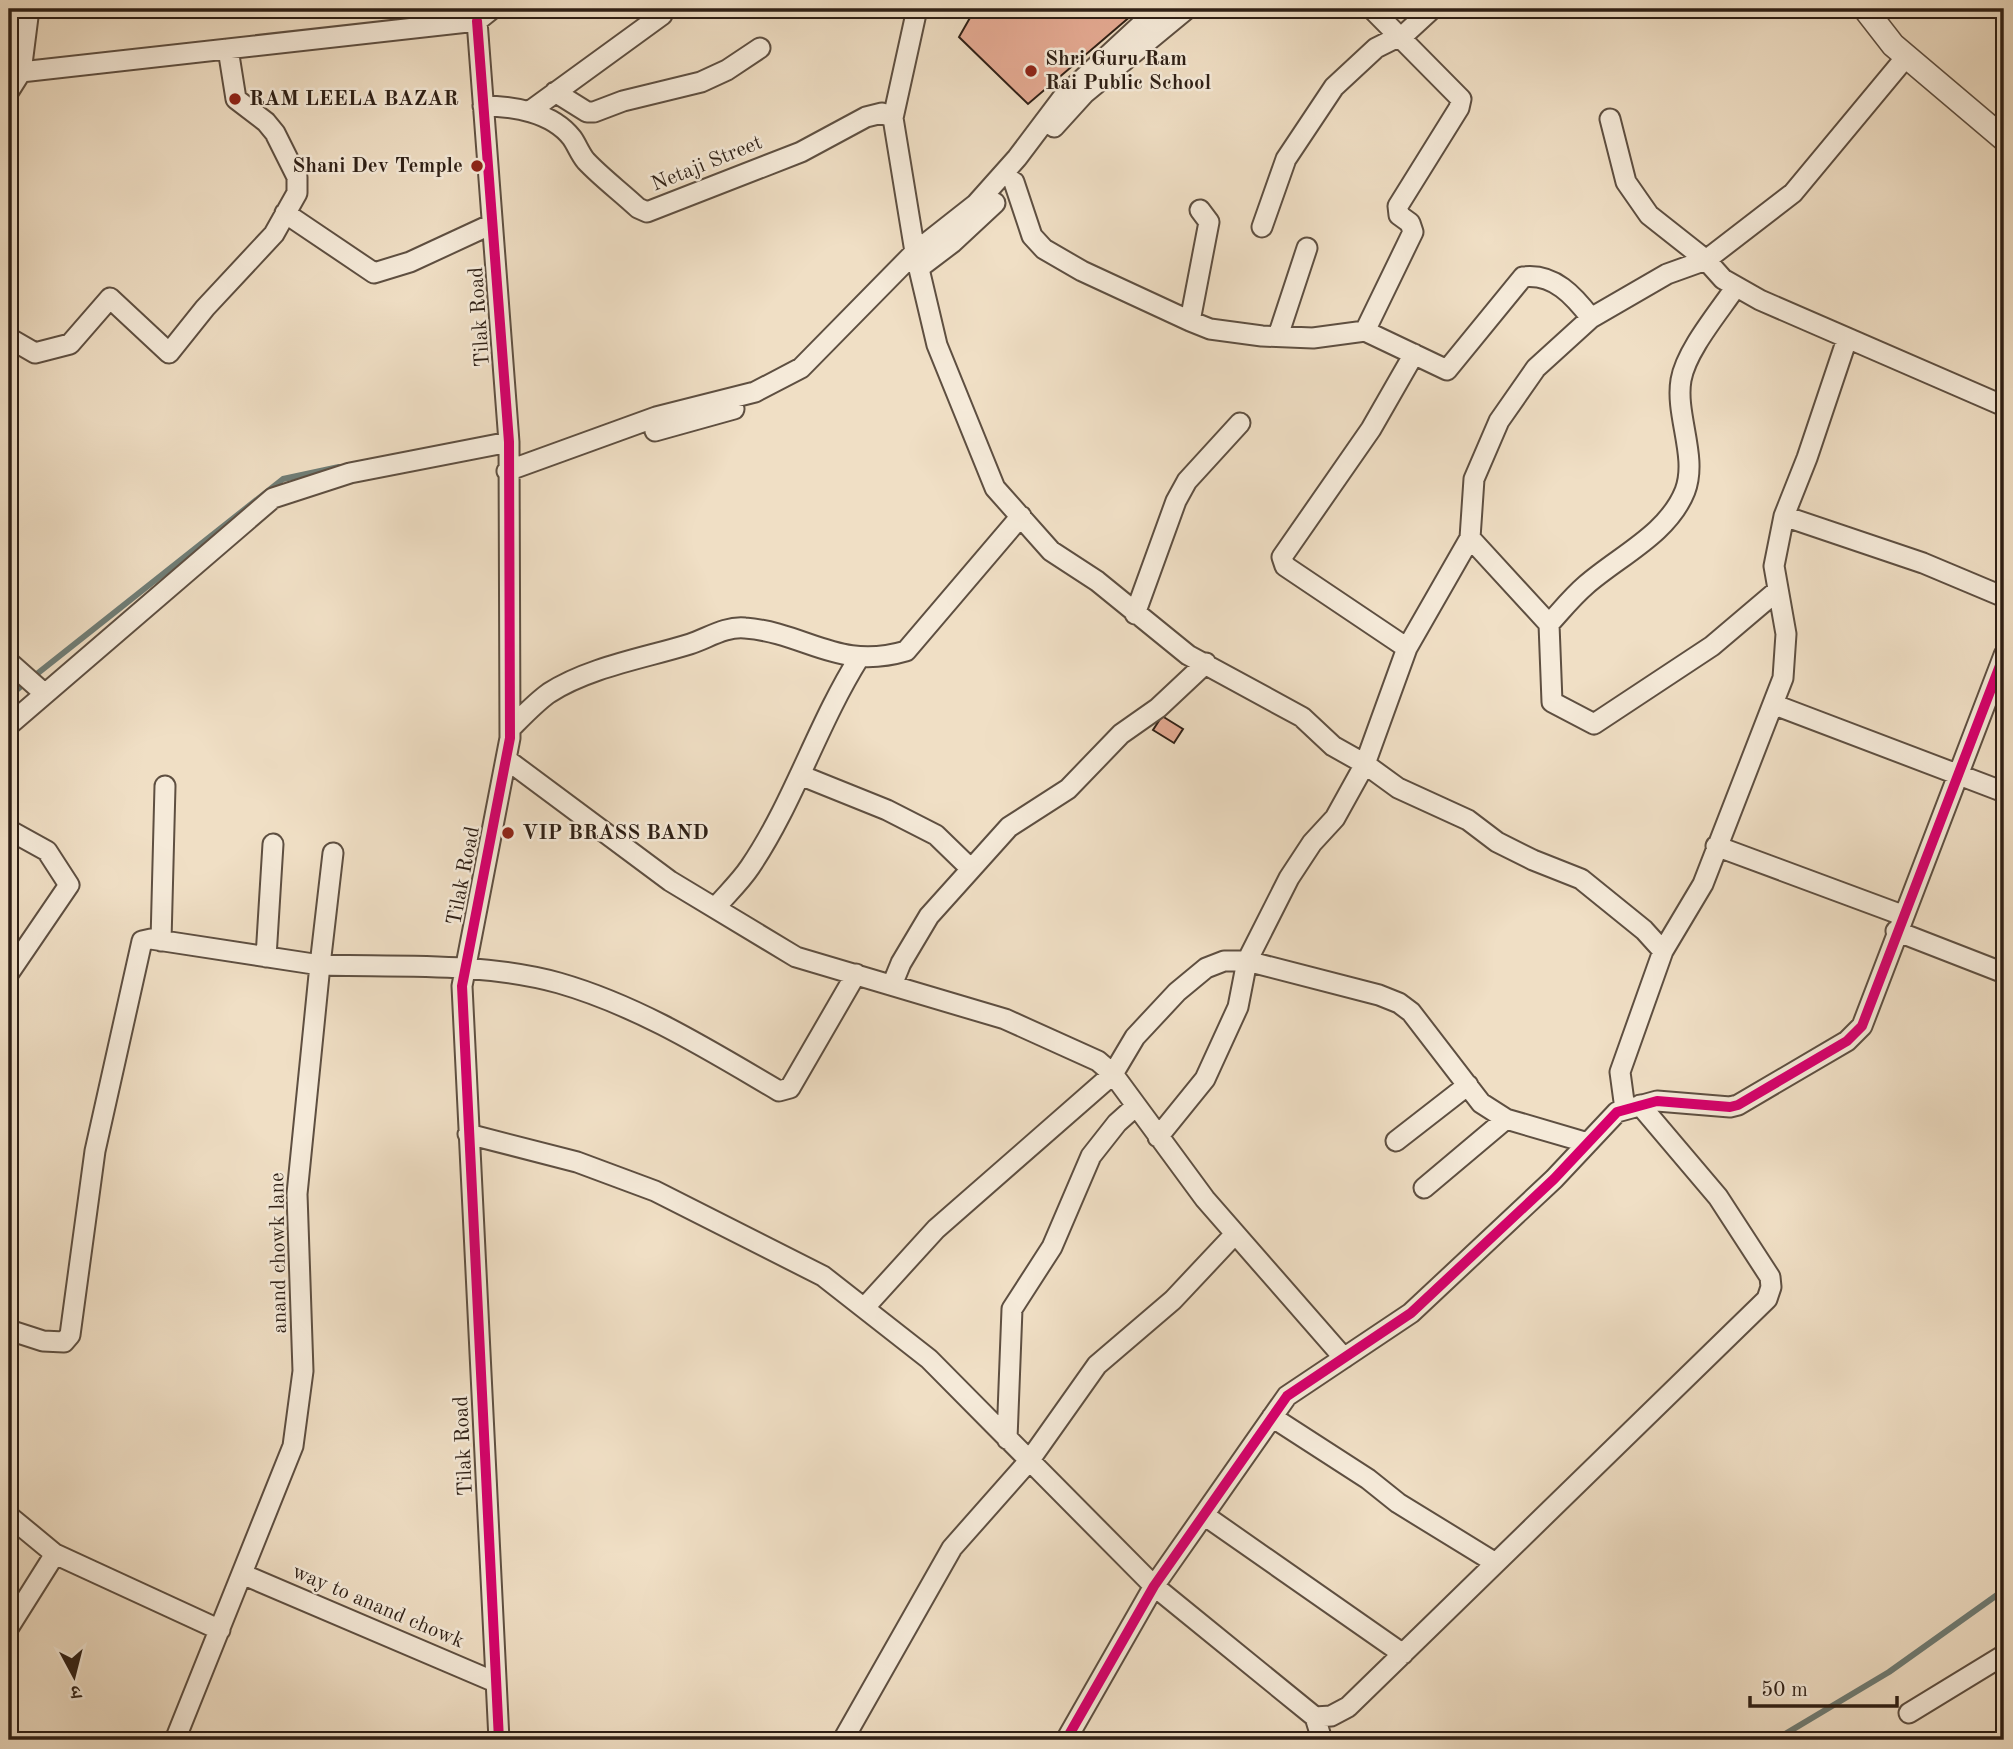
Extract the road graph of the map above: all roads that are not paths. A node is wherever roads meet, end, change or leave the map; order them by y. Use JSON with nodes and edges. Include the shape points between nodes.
{"nodes":[{"id":1,"x":29,"y":9,"type":"edge"},
{"id":2,"x":917,"y":9,"type":"edge"},
{"id":3,"x":1158,"y":9,"type":"edge"},
{"id":4,"x":1187,"y":9,"type":"edge"},
{"id":5,"x":1371,"y":9,"type":"edge"},
{"id":6,"x":1432,"y":9,"type":"edge"},
{"id":7,"x":1874,"y":13,"type":"edge"},
{"id":8,"x":484,"y":15,"type":"edge"},
{"id":9,"x":662,"y":15,"type":"dead end"},
{"id":10,"x":1399,"y":38,"type":"junction"},
{"id":11,"x":760,"y":48,"type":"dead end"},
{"id":12,"x":228,"y":49,"type":"junction"},
{"id":13,"x":1906,"y":57,"type":"junction"},
{"id":14,"x":21,"y":72,"type":"junction"},
{"id":15,"x":9,"y":90,"type":"edge"},
{"id":16,"x":555,"y":92,"type":"junction"},
{"id":17,"x":483,"y":106,"type":"junction"},
{"id":18,"x":530,"y":111,"type":"junction"},
{"id":19,"x":893,"y":118,"type":"junction"},
{"id":20,"x":1610,"y":119,"type":"dead end"},
{"id":21,"x":2004,"y":139,"type":"edge"},
{"id":22,"x":1014,"y":182,"type":"junction"},
{"id":23,"x":1200,"y":210,"type":"dead end"},
{"id":24,"x":285,"y":214,"type":"junction"},
{"id":25,"x":492,"y":223,"type":"junction"},
{"id":26,"x":1262,"y":227,"type":"dead end"},
{"id":27,"x":1307,"y":248,"type":"dead end"},
{"id":28,"x":917,"y":260,"type":"junction"},
{"id":29,"x":1706,"y":260,"type":"junction"},
{"id":30,"x":1735,"y":288,"type":"junction"},
{"id":31,"x":1591,"y":318,"type":"junction"},
{"id":32,"x":1190,"y":321,"type":"junction"},
{"id":33,"x":1365,"y":331,"type":"junction"},
{"id":34,"x":1278,"y":337,"type":"junction"},
{"id":35,"x":9,"y":338,"type":"edge"},
{"id":36,"x":1847,"y":339,"type":"junction"},
{"id":37,"x":1414,"y":354,"type":"junction"},
{"id":38,"x":2004,"y":405,"type":"edge"},
{"id":39,"x":1240,"y":423,"type":"dead end"},
{"id":40,"x":509,"y":442,"type":"junction"},
{"id":41,"x":507,"y":479,"type":"junction"},
{"id":42,"x":1021,"y":516,"type":"junction"},
{"id":43,"x":1784,"y":516,"type":"junction"},
{"id":44,"x":1470,"y":538,"type":"junction"},
{"id":45,"x":1778,"y":590,"type":"junction"},
{"id":46,"x":2004,"y":597,"type":"edge"},
{"id":47,"x":1136,"y":614,"type":"junction"},
{"id":48,"x":1549,"y":624,"type":"junction"},
{"id":49,"x":1407,"y":648,"type":"junction"},
{"id":50,"x":2004,"y":655,"type":"edge"},
{"id":51,"x":859,"y":658,"type":"junction"},
{"id":52,"x":1206,"y":663,"type":"junction"},
{"id":53,"x":12,"y":671,"type":"edge"},
{"id":54,"x":45,"y":694,"type":"junction"},
{"id":55,"x":1775,"y":705,"type":"junction"},
{"id":56,"x":9,"y":725,"type":"edge"},
{"id":57,"x":510,"y":729,"type":"junction"},
{"id":58,"x":506,"y":759,"type":"junction"},
{"id":59,"x":1365,"y":764,"type":"junction"},
{"id":60,"x":1959,"y":773,"type":"junction"},
{"id":61,"x":800,"y":775,"type":"junction"},
{"id":62,"x":165,"y":786,"type":"dead end"},
{"id":63,"x":2004,"y":792,"type":"edge"},
{"id":64,"x":9,"y":830,"type":"edge"},
{"id":65,"x":273,"y":844,"type":"dead end"},
{"id":66,"x":1716,"y":846,"type":"junction"},
{"id":67,"x":333,"y":853,"type":"dead end"},
{"id":68,"x":971,"y":869,"type":"junction"},
{"id":69,"x":715,"y":908,"type":"junction"},
{"id":70,"x":1899,"y":923,"type":"junction"},
{"id":71,"x":161,"y":941,"type":"junction"},
{"id":72,"x":1663,"y":951,"type":"junction"},
{"id":73,"x":266,"y":957,"type":"junction"},
{"id":74,"x":1247,"y":961,"type":"junction"},
{"id":75,"x":320,"y":965,"type":"junction"},
{"id":76,"x":466,"y":968,"type":"junction"},
{"id":77,"x":9,"y":973,"type":"edge"},
{"id":78,"x":2004,"y":973,"type":"edge"},
{"id":79,"x":856,"y":974,"type":"junction"},
{"id":80,"x":892,"y":985,"type":"junction"},
{"id":81,"x":1113,"y":1074,"type":"junction"},
{"id":82,"x":1468,"y":1086,"type":"junction"},
{"id":83,"x":1136,"y":1106,"type":"junction"},
{"id":84,"x":1633,"y":1107,"type":"junction"},
{"id":85,"x":1506,"y":1119,"type":"junction"},
{"id":86,"x":468,"y":1135,"type":"junction"},
{"id":87,"x":1158,"y":1137,"type":"junction"},
{"id":88,"x":1396,"y":1141,"type":"dead end"},
{"id":89,"x":1588,"y":1143,"type":"junction"},
{"id":90,"x":1423,"y":1188,"type":"dead end"},
{"id":91,"x":1235,"y":1234,"type":"junction"},
{"id":92,"x":865,"y":1307,"type":"junction"},
{"id":93,"x":9,"y":1330,"type":"edge"},
{"id":94,"x":1345,"y":1358,"type":"junction"},
{"id":95,"x":1272,"y":1417,"type":"junction"},
{"id":96,"x":1007,"y":1438,"type":"junction"},
{"id":97,"x":1030,"y":1461,"type":"junction"},
{"id":98,"x":1204,"y":1515,"type":"junction"},
{"id":99,"x":9,"y":1516,"type":"edge"},
{"id":100,"x":55,"y":1554,"type":"junction"},
{"id":101,"x":1494,"y":1562,"type":"junction"},
{"id":102,"x":243,"y":1574,"type":"junction"},
{"id":103,"x":1154,"y":1586,"type":"junction"},
{"id":104,"x":9,"y":1627,"type":"edge"},
{"id":105,"x":220,"y":1630,"type":"junction"},
{"id":106,"x":1403,"y":1654,"type":"junction"},
{"id":107,"x":2004,"y":1655,"type":"edge"},
{"id":108,"x":495,"y":1682,"type":"junction"},
{"id":109,"x":1909,"y":1713,"type":"dead end"},
{"id":110,"x":1315,"y":1717,"type":"junction"},
{"id":111,"x":175,"y":1740,"type":"edge"},
{"id":112,"x":498,"y":1740,"type":"edge"},
{"id":113,"x":843,"y":1740,"type":"edge"},
{"id":114,"x":1066,"y":1740,"type":"edge"},
{"id":115,"x":1322,"y":1740,"type":"edge"}],
"edges":[{"from":1,"to":14,"type":"street"},
{"from":2,"to":19,"type":"street"},
{"from":3,"to":28,"type":"street","via":[[1063,97],[1017,159]]},
{"from":4,"to":22,"type":"street","via":[[1084,94]]},
{"from":5,"to":10,"type":"street"},
{"from":6,"to":10,"type":"street"},
{"from":7,"to":13,"type":"street"},
{"from":8,"to":12,"type":"street"},
{"from":8,"to":17,"type":"street","name":"Tilak Road"},
{"from":9,"to":16,"type":"street"},
{"from":10,"to":26,"type":"street","via":[[1376,48],[1334,87],[1286,159]]},
{"from":10,"to":33,"type":"street","via":[[1461,99],[1398,206],[1399,215],[1413,232]]},
{"from":11,"to":16,"type":"street","via":[[701,82],[594,112]]},
{"from":12,"to":14,"type":"street"},
{"from":12,"to":24,"type":"street","via":[[236,99],[270,127],[297,177],[297,193]]},
{"from":13,"to":21,"type":"street"},
{"from":13,"to":29,"type":"street","via":[[1793,193]]},
{"from":14,"to":15,"type":"street"},
{"from":16,"to":18,"type":"street"},
{"from":17,"to":18,"type":"street","name":"Netaji Street"},
{"from":17,"to":25,"type":"street","name":"Tilak Road"},
{"from":18,"to":19,"type":"street","name":"Netaji Street","via":[[571,136],[585,160],[647,212],[801,152],[866,117],[882,113]]},
{"from":19,"to":28,"type":"street"},
{"from":20,"to":29,"type":"street","via":[[1626,182],[1649,215]]},
{"from":22,"to":28,"type":"street","via":[[969,229]]},
{"from":22,"to":32,"type":"street","via":[[1032,236],[1044,249]]},
{"from":23,"to":32,"type":"street","via":[[1209,222]]},
{"from":24,"to":25,"type":"street","via":[[374,273],[410,262]]},
{"from":24,"to":35,"type":"street","via":[[274,234],[169,353],[110,298],[70,344],[35,353]]},
{"from":25,"to":40,"type":"street","name":"Tilak Road"},
{"from":27,"to":34,"type":"street"},
{"from":28,"to":41,"type":"street","via":[[801,368],[755,392],[656,417]]},
{"from":28,"to":42,"type":"street","via":[[937,345],[970,430],[995,488]]},
{"from":29,"to":30,"type":"street"},
{"from":29,"to":31,"type":"street","via":[[1667,274]]},
{"from":30,"to":36,"type":"street"},
{"from":30,"to":48,"type":"street","via":[[1689,358],[1681,379],[1688,467],[1686,489],[1677,506],[1653,536],[1584,587]]},
{"from":31,"to":37,"type":"street","via":[[1563,286],[1523,277],[1452,367],[1443,368]]},
{"from":31,"to":44,"type":"street","via":[[1536,368],[1499,421],[1474,479]]},
{"from":32,"to":34,"type":"street","via":[[1210,329]]},
{"from":33,"to":34,"type":"street"},
{"from":33,"to":37,"type":"street"},
{"from":36,"to":38,"type":"street"},
{"from":36,"to":43,"type":"street"},
{"from":37,"to":49,"type":"street","via":[[1371,429],[1282,557],[1285,566]]},
{"from":39,"to":47,"type":"street","via":[[1187,481],[1176,500]]},
{"from":40,"to":41,"type":"street","name":"Tilak Road"},
{"from":40,"to":54,"type":"street","via":[[350,473],[273,498]]},
{"from":41,"to":57,"type":"street","name":"Tilak Road"},
{"from":42,"to":47,"type":"street","via":[[1051,551]]},
{"from":42,"to":51,"type":"street","via":[[906,651]]},
{"from":43,"to":45,"type":"street","via":[[1774,566]]},
{"from":43,"to":46,"type":"street","via":[[1923,563]]},
{"from":44,"to":48,"type":"street"},
{"from":44,"to":49,"type":"street"},
{"from":45,"to":48,"type":"street","via":[[1712,646],[1594,724],[1552,702]]},
{"from":45,"to":55,"type":"street","via":[[1786,634],[1785,664]]},
{"from":47,"to":52,"type":"street","via":[[1188,655]]},
{"from":49,"to":59,"type":"street"},
{"from":50,"to":60,"type":"street"},
{"from":51,"to":57,"type":"street","via":[[745,627],[730,629],[623,661],[550,693]]},
{"from":51,"to":61,"type":"street","via":[[836,694]]},
{"from":52,"to":59,"type":"street","via":[[1302,716],[1333,746]]},
{"from":52,"to":68,"type":"street","via":[[1158,708],[1121,734],[1068,789],[1009,827]]},
{"from":53,"to":54,"type":"street"},
{"from":54,"to":56,"type":"street"},
{"from":55,"to":60,"type":"street"},
{"from":55,"to":66,"type":"street"},
{"from":57,"to":58,"type":"street","name":"Tilak Road"},
{"from":58,"to":69,"type":"street","via":[[670,881]]},
{"from":58,"to":76,"type":"street","name":"Tilak Road"},
{"from":59,"to":72,"type":"street","via":[[1398,788],[1468,820],[1497,842],[1581,879]]},
{"from":59,"to":74,"type":"street","via":[[1335,818],[1289,878]]},
{"from":60,"to":63,"type":"street"},
{"from":60,"to":70,"type":"street"},
{"from":61,"to":68,"type":"street","via":[[936,835]]},
{"from":61,"to":69,"type":"street","via":[[750,868]]},
{"from":62,"to":71,"type":"street"},
{"from":64,"to":77,"type":"street","via":[[47,851],[69,885]]},
{"from":65,"to":73,"type":"street"},
{"from":66,"to":70,"type":"street"},
{"from":66,"to":72,"type":"street","via":[[1703,884]]},
{"from":67,"to":75,"type":"street","name":"anand chowk lane"},
{"from":68,"to":80,"type":"street","via":[[929,916]]},
{"from":69,"to":79,"type":"street","via":[[796,957]]},
{"from":70,"to":78,"type":"street"},
{"from":70,"to":84,"type":"street","via":[[1862,1026],[1847,1041],[1738,1105],[1657,1101]]},
{"from":71,"to":73,"type":"street"},
{"from":71,"to":93,"type":"street","via":[[142,941],[139,948],[95,1151],[70,1335],[64,1342],[43,1341]]},
{"from":72,"to":84,"type":"street","via":[[1620,1072]]},
{"from":73,"to":75,"type":"street"},
{"from":74,"to":81,"type":"street","via":[[1224,961],[1206,968],[1177,992],[1135,1037]]},
{"from":74,"to":82,"type":"street","via":[[1399,1003]]},
{"from":74,"to":87,"type":"street","via":[[1238,1007],[1205,1079]]},
{"from":75,"to":76,"type":"street"},
{"from":75,"to":102,"type":"street","name":"anand chowk lane","via":[[297,1194],[303,1371],[293,1446]]},
{"from":76,"to":79,"type":"street","via":[[558,983],[664,1024],[779,1091],[790,1088]]},
{"from":76,"to":86,"type":"street","name":"Tilak Road","via":[[462,986]]},
{"from":79,"to":80,"type":"street"},
{"from":80,"to":81,"type":"street","via":[[1005,1020],[1098,1061]]},
{"from":81,"to":83,"type":"street"},
{"from":81,"to":92,"type":"street","via":[[936,1229]]},
{"from":82,"to":85,"type":"street","via":[[1481,1103]]},
{"from":82,"to":88,"type":"street"},
{"from":83,"to":87,"type":"street"},
{"from":83,"to":96,"type":"street","via":[[1091,1156],[1052,1247],[1012,1309]]},
{"from":84,"to":89,"type":"street","via":[[1617,1112]]},
{"from":84,"to":101,"type":"street","via":[[1718,1196],[1772,1287],[1768,1299]]},
{"from":85,"to":89,"type":"street"},
{"from":85,"to":90,"type":"street"},
{"from":86,"to":92,"type":"street","via":[[577,1162],[654,1191],[823,1276]]},
{"from":86,"to":108,"type":"street","name":"Tilak Road"},
{"from":87,"to":91,"type":"street"},
{"from":89,"to":94,"type":"street","via":[[1412,1313]]},
{"from":91,"to":94,"type":"street"},
{"from":91,"to":97,"type":"street","via":[[1174,1300],[1097,1365]]},
{"from":92,"to":96,"type":"street","via":[[929,1359]]},
{"from":94,"to":95,"type":"street","via":[[1287,1396]]},
{"from":95,"to":98,"type":"street"},
{"from":95,"to":101,"type":"street"},
{"from":96,"to":97,"type":"street"},
{"from":97,"to":103,"type":"street"},
{"from":97,"to":113,"type":"street","via":[[952,1548]]},
{"from":98,"to":103,"type":"street"},
{"from":98,"to":106,"type":"street"},
{"from":99,"to":100,"type":"street"},
{"from":100,"to":104,"type":"street"},
{"from":100,"to":105,"type":"street"},
{"from":101,"to":106,"type":"street"},
{"from":102,"to":105,"type":"street","name":"anand chowk lane"},
{"from":102,"to":108,"type":"street","name":"way to anand chowk"},
{"from":103,"to":110,"type":"street"},
{"from":103,"to":114,"type":"street"},
{"from":105,"to":111,"type":"street","name":"anand chowk lane"},
{"from":106,"to":110,"type":"street","via":[[1348,1707],[1331,1716]]},
{"from":107,"to":109,"type":"street"},
{"from":108,"to":112,"type":"street","name":"Tilak Road"},
{"from":110,"to":115,"type":"street"}]}
